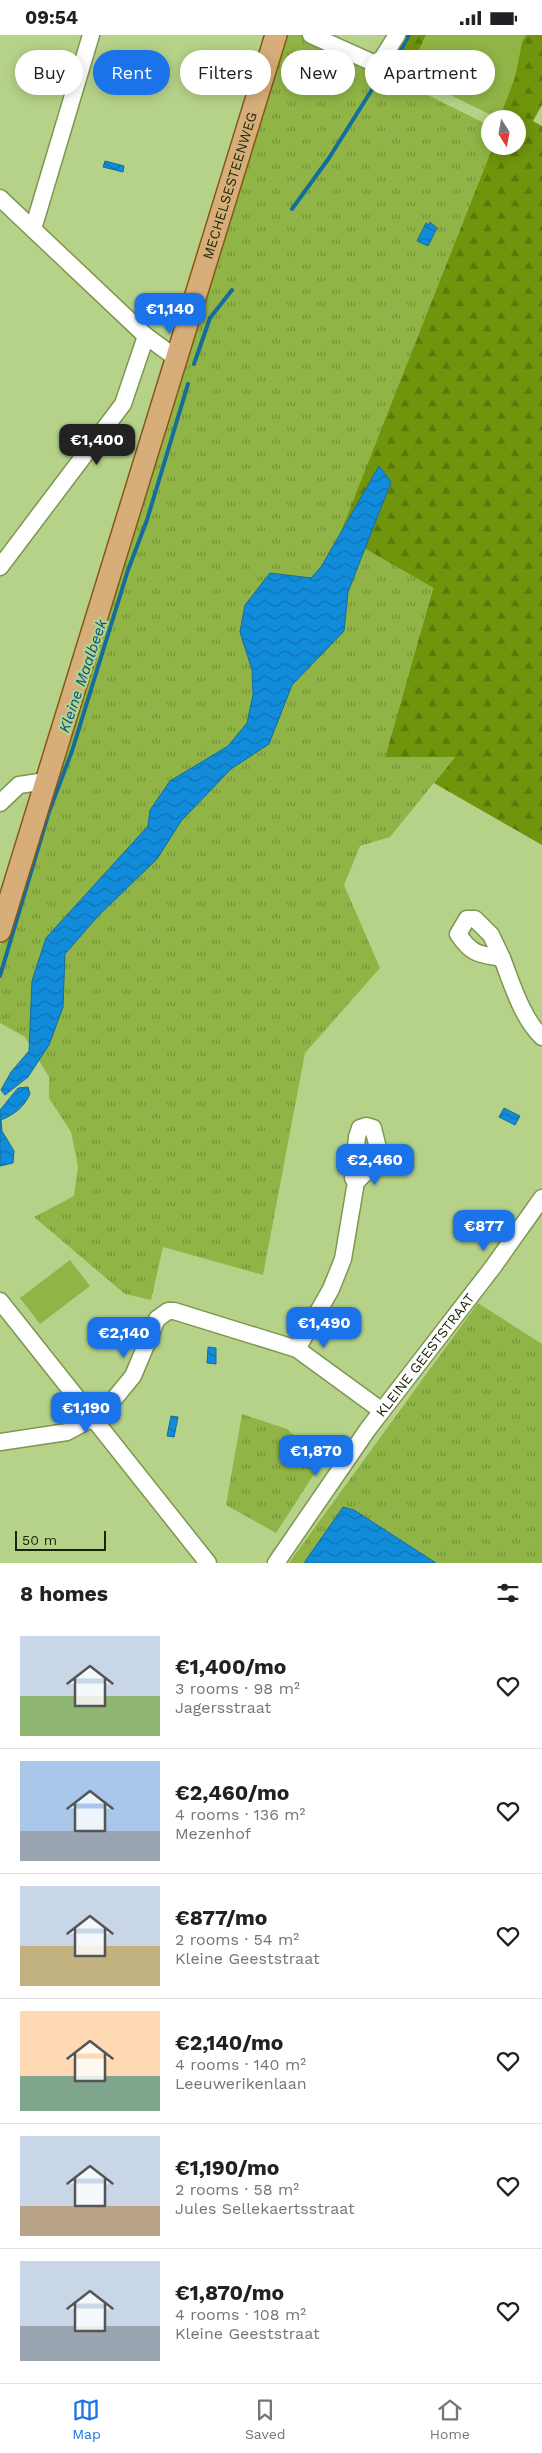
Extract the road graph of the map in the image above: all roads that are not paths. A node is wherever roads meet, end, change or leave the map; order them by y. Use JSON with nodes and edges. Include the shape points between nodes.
{"nodes":[{"id":1,"x":91,"y":35,"type":"edge"},
{"id":2,"x":276,"y":35,"type":"edge"},
{"id":3,"x":311,"y":35,"type":"edge"},
{"id":4,"x":397,"y":35,"type":"edge"},
{"id":5,"x":0,"y":198,"type":"edge"},
{"id":6,"x":33,"y":229,"type":"junction"},
{"id":7,"x":146,"y":336,"type":"junction"},
{"id":8,"x":176,"y":358,"type":"junction"},
{"id":9,"x":0,"y":567,"type":"edge"},
{"id":10,"x":46,"y":781,"type":"junction"},
{"id":11,"x":0,"y":803,"type":"edge"},
{"id":12,"x":3,"y":917,"type":"edge"},
{"id":13,"x":0,"y":931,"type":"edge"},
{"id":14,"x":502,"y":958,"type":"dead end"},
{"id":15,"x":542,"y":1037,"type":"edge"},
{"id":16,"x":356,"y":1182,"type":"dead end"},
{"id":17,"x":542,"y":1198,"type":"edge"},
{"id":18,"x":0,"y":1301,"type":"edge"},
{"id":19,"x":297,"y":1349,"type":"junction"},
{"id":20,"x":382,"y":1411,"type":"junction"},
{"id":21,"x":93,"y":1417,"type":"junction"},
{"id":22,"x":0,"y":1443,"type":"edge"},
{"id":23,"x":208,"y":1563,"type":"edge"},
{"id":24,"x":276,"y":1563,"type":"edge"}],
"edges":[{"from":1,"to":6,"type":"street"},
{"from":2,"to":8,"type":"main road","name":"MECHELSESTEENWEG"},
{"from":3,"to":4,"type":"street","via":[[378,65]]},
{"from":5,"to":6,"type":"street"},
{"from":6,"to":7,"type":"street"},
{"from":7,"to":8,"type":"street"},
{"from":7,"to":9,"type":"street","via":[[123,404]]},
{"from":8,"to":10,"type":"main road","name":"MECHELSESTEENWEG"},
{"from":10,"to":11,"type":"street","via":[[19,785]]},
{"from":10,"to":12,"type":"main road","name":"MECHELSESTEENWEG"},
{"from":12,"to":13,"type":"main road","name":"MECHELSESTEENWEG"},
{"from":14,"to":15,"type":"street","via":[[516,995]]},
{"from":16,"to":19,"type":"street","via":[[343,1259],[331,1289]]},
{"from":17,"to":20,"type":"street","name":"KLEINE GEESTSTRAAT"},
{"from":18,"to":21,"type":"street"},
{"from":19,"to":20,"type":"street"},
{"from":19,"to":21,"type":"street","via":[[174,1311],[163,1314],[133,1376],[110,1404]]},
{"from":20,"to":24,"type":"street","name":"KLEINE GEESTSTRAAT"},
{"from":21,"to":22,"type":"street","via":[[67,1432]]},
{"from":21,"to":23,"type":"street"}]}
